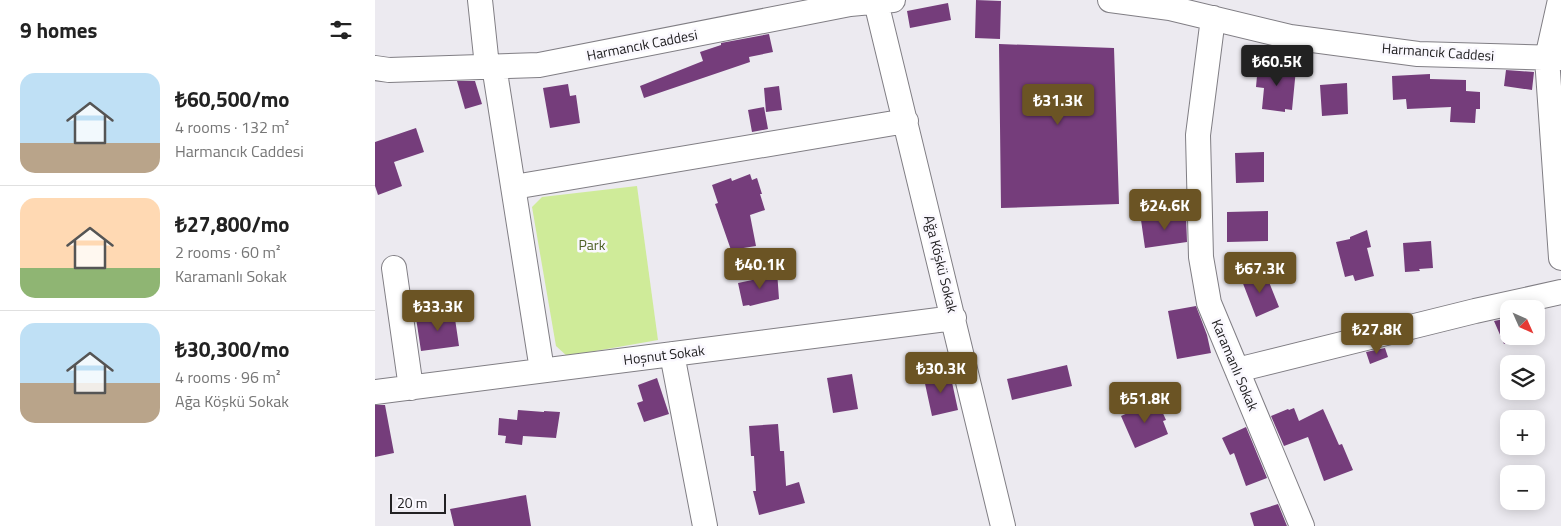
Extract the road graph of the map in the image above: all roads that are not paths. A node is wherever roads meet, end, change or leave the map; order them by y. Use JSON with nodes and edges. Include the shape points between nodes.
{"nodes":[{"id":1,"x":480,"y":0,"type":"edge"},
{"id":2,"x":1110,"y":0,"type":"edge"},
{"id":3,"x":1560,"y":0,"type":"edge"},
{"id":4,"x":885,"y":1,"type":"edge"},
{"id":5,"x":1213,"y":18,"type":"junction"},
{"id":6,"x":1554,"y":58,"type":"edge"},
{"id":7,"x":491,"y":66,"type":"junction"},
{"id":8,"x":380,"y":74,"type":"edge"},
{"id":9,"x":906,"y":121,"type":"junction"},
{"id":10,"x":514,"y":187,"type":"junction"},
{"id":11,"x":1561,"y":258,"type":"edge"},
{"id":12,"x":394,"y":268,"type":"dead end"},
{"id":13,"x":1561,"y":292,"type":"edge"},
{"id":14,"x":954,"y":318,"type":"junction"},
{"id":15,"x":672,"y":354,"type":"junction"},
{"id":16,"x":542,"y":370,"type":"junction"},
{"id":17,"x":1237,"y":370,"type":"junction"},
{"id":18,"x":411,"y":388,"type":"junction"},
{"id":19,"x":375,"y":392,"type":"edge"},
{"id":20,"x":705,"y":526,"type":"edge"},
{"id":21,"x":1000,"y":526,"type":"edge"},
{"id":22,"x":1302,"y":526,"type":"edge"}],
"edges":[{"from":1,"to":7,"type":"street"},
{"from":2,"to":5,"type":"street","name":"Harmancık Caddesi"},
{"from":3,"to":6,"type":"street"},
{"from":4,"to":7,"type":"street","name":"Harmancık Caddesi","via":[[850,4],[539,65]]},
{"from":4,"to":9,"type":"street","name":"Ağa Köşkü Sokak"},
{"from":5,"to":6,"type":"street","name":"Harmancık Caddesi","via":[[1290,37],[1418,54]]},
{"from":5,"to":17,"type":"street","name":"Karamanlı Sokak","via":[[1198,135],[1201,256],[1209,303]]},
{"from":6,"to":11,"type":"street"},
{"from":7,"to":8,"type":"street","name":"Harmancık Caddesi"},
{"from":7,"to":10,"type":"street"},
{"from":9,"to":10,"type":"street"},
{"from":9,"to":14,"type":"street","name":"Ağa Köşkü Sokak"},
{"from":10,"to":16,"type":"street"},
{"from":12,"to":18,"type":"street"},
{"from":13,"to":17,"type":"street"},
{"from":14,"to":15,"type":"street","name":"Hoşnut Sokak"},
{"from":14,"to":21,"type":"street","name":"Ağa Köşkü Sokak"},
{"from":15,"to":16,"type":"street","name":"Hoşnut Sokak"},
{"from":15,"to":20,"type":"street"},
{"from":16,"to":18,"type":"street","name":"Hoşnut Sokak"},
{"from":17,"to":22,"type":"street","name":"Karamanlı Sokak"},
{"from":18,"to":19,"type":"street","name":"Hoşnut Sokak"}]}
